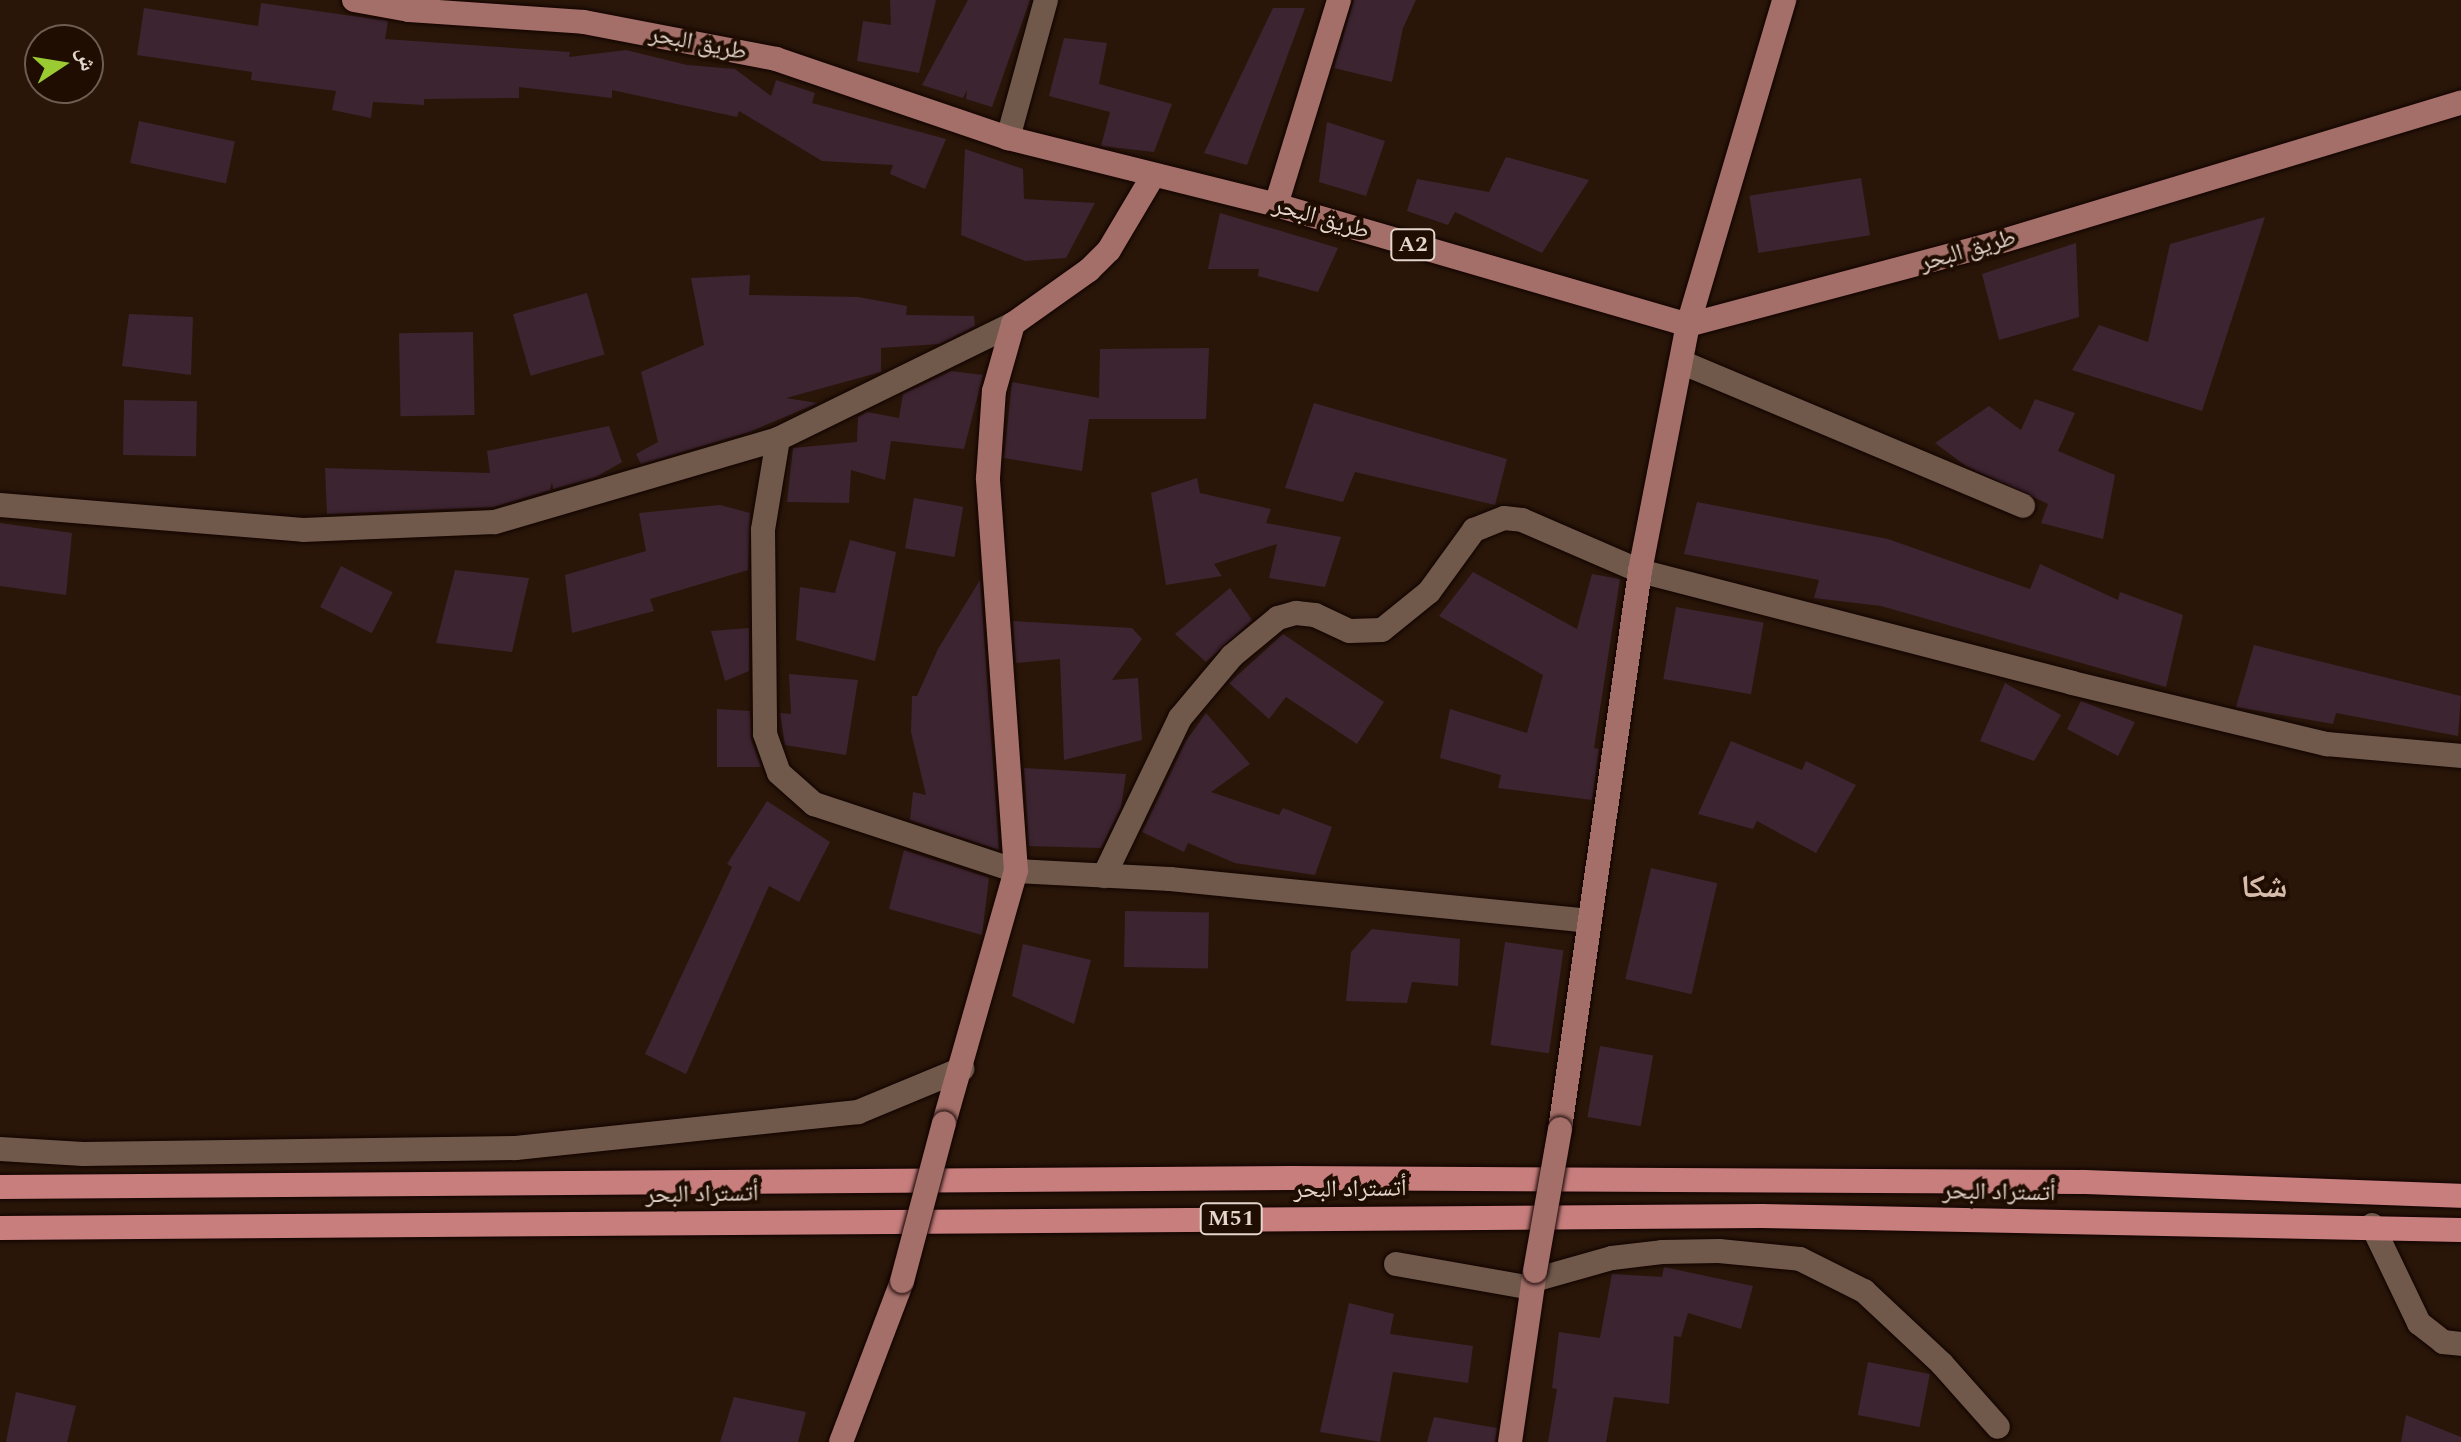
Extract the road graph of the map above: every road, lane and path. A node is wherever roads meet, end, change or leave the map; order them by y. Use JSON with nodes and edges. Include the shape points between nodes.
{"nodes":[{"id":1,"x":354,"y":0,"type":"edge"},
{"id":2,"x":1046,"y":0,"type":"edge"},
{"id":3,"x":1339,"y":0,"type":"edge"},
{"id":4,"x":1784,"y":0,"type":"edge"},
{"id":5,"x":2461,"y":103,"type":"edge"},
{"id":6,"x":1008,"y":138,"type":"junction"},
{"id":7,"x":1153,"y":176,"type":"junction"},
{"id":8,"x":1276,"y":205,"type":"junction"},
{"id":9,"x":1013,"y":324,"type":"junction"},
{"id":10,"x":1688,"y":325,"type":"junction"},
{"id":11,"x":1681,"y":362,"type":"junction"},
{"id":12,"x":778,"y":439,"type":"junction"},
{"id":13,"x":0,"y":505,"type":"edge"},
{"id":14,"x":2023,"y":506,"type":"dead end"},
{"id":15,"x":1640,"y":571,"type":"junction"},
{"id":16,"x":2461,"y":756,"type":"edge"},
{"id":17,"x":1016,"y":871,"type":"junction"},
{"id":18,"x":1104,"y":876,"type":"junction"},
{"id":19,"x":1588,"y":921,"type":"junction"},
{"id":20,"x":962,"y":1069,"type":"junction"},
{"id":21,"x":0,"y":1149,"type":"edge"},
{"id":22,"x":0,"y":1187,"type":"edge"},
{"id":23,"x":2461,"y":1196,"type":"edge"},
{"id":24,"x":2372,"y":1225,"type":"junction"},
{"id":25,"x":0,"y":1228,"type":"edge"},
{"id":26,"x":2461,"y":1230,"type":"edge"},
{"id":27,"x":1396,"y":1264,"type":"dead end"},
{"id":28,"x":1534,"y":1280,"type":"junction"},
{"id":29,"x":2461,"y":1344,"type":"edge"},
{"id":30,"x":1998,"y":1427,"type":"dead end"},
{"id":31,"x":843,"y":1441,"type":"edge"},
{"id":32,"x":1510,"y":1442,"type":"edge"}],
"edges":[{"from":1,"to":6,"type":"main road","name":"طريق البحر","number":"A2","via":[[409,10],[584,22],[776,59]]},
{"from":2,"to":6,"type":"street"},
{"from":3,"to":8,"type":"main road"},
{"from":4,"to":10,"type":"main road"},
{"from":5,"to":10,"type":"main road","name":"طريق البحر","via":[[1996,243]]},
{"from":6,"to":7,"type":"main road","name":"طريق البحر","number":"A2"},
{"from":7,"to":8,"type":"main road","name":"طريق البحر","number":"A2"},
{"from":7,"to":9,"type":"main road","via":[[1109,250]]},
{"from":8,"to":10,"type":"main road","name":"طريق البحر","number":"A2"},
{"from":9,"to":12,"type":"street"},
{"from":9,"to":17,"type":"main road","via":[[994,391],[988,478]]},
{"from":10,"to":11,"type":"main road"},
{"from":11,"to":14,"type":"street"},
{"from":11,"to":15,"type":"main road"},
{"from":12,"to":13,"type":"street","via":[[495,522],[303,530]]},
{"from":12,"to":17,"type":"street","via":[[763,545],[765,734],[779,773],[814,804]]},
{"from":15,"to":16,"type":"street","via":[[2327,744]]},
{"from":15,"to":18,"type":"street","via":[[1522,520],[1504,518],[1474,530],[1429,592],[1382,630],[1350,631],[1315,615],[1278,618],[1232,656],[1180,718]]},
{"from":15,"to":19,"type":"main road"},
{"from":17,"to":18,"type":"street"},
{"from":17,"to":20,"type":"main road"},
{"from":18,"to":19,"type":"street"},
{"from":19,"to":28,"type":"main road","bridge":true},
{"from":20,"to":21,"type":"street","via":[[858,1112],[516,1148],[83,1154]]},
{"from":20,"to":31,"type":"main road","bridge":true,"via":[[902,1281]]},
{"from":22,"to":23,"type":"highway","name":"أتستراد البحر","number":"M51","via":[[1306,1178],[2084,1182]]},
{"from":24,"to":25,"type":"highway","name":"أتستراد البحر","number":"M51","via":[[1715,1216]]},
{"from":24,"to":26,"type":"highway","name":"أتستراد البحر","number":"M51"},
{"from":24,"to":29,"type":"street","via":[[2413,1315],[2434,1337]]},
{"from":27,"to":28,"type":"street"},
{"from":28,"to":30,"type":"street","via":[[1612,1258],[1662,1252],[1800,1259],[1864,1291],[1942,1364]]},
{"from":28,"to":32,"type":"main road"}]}
